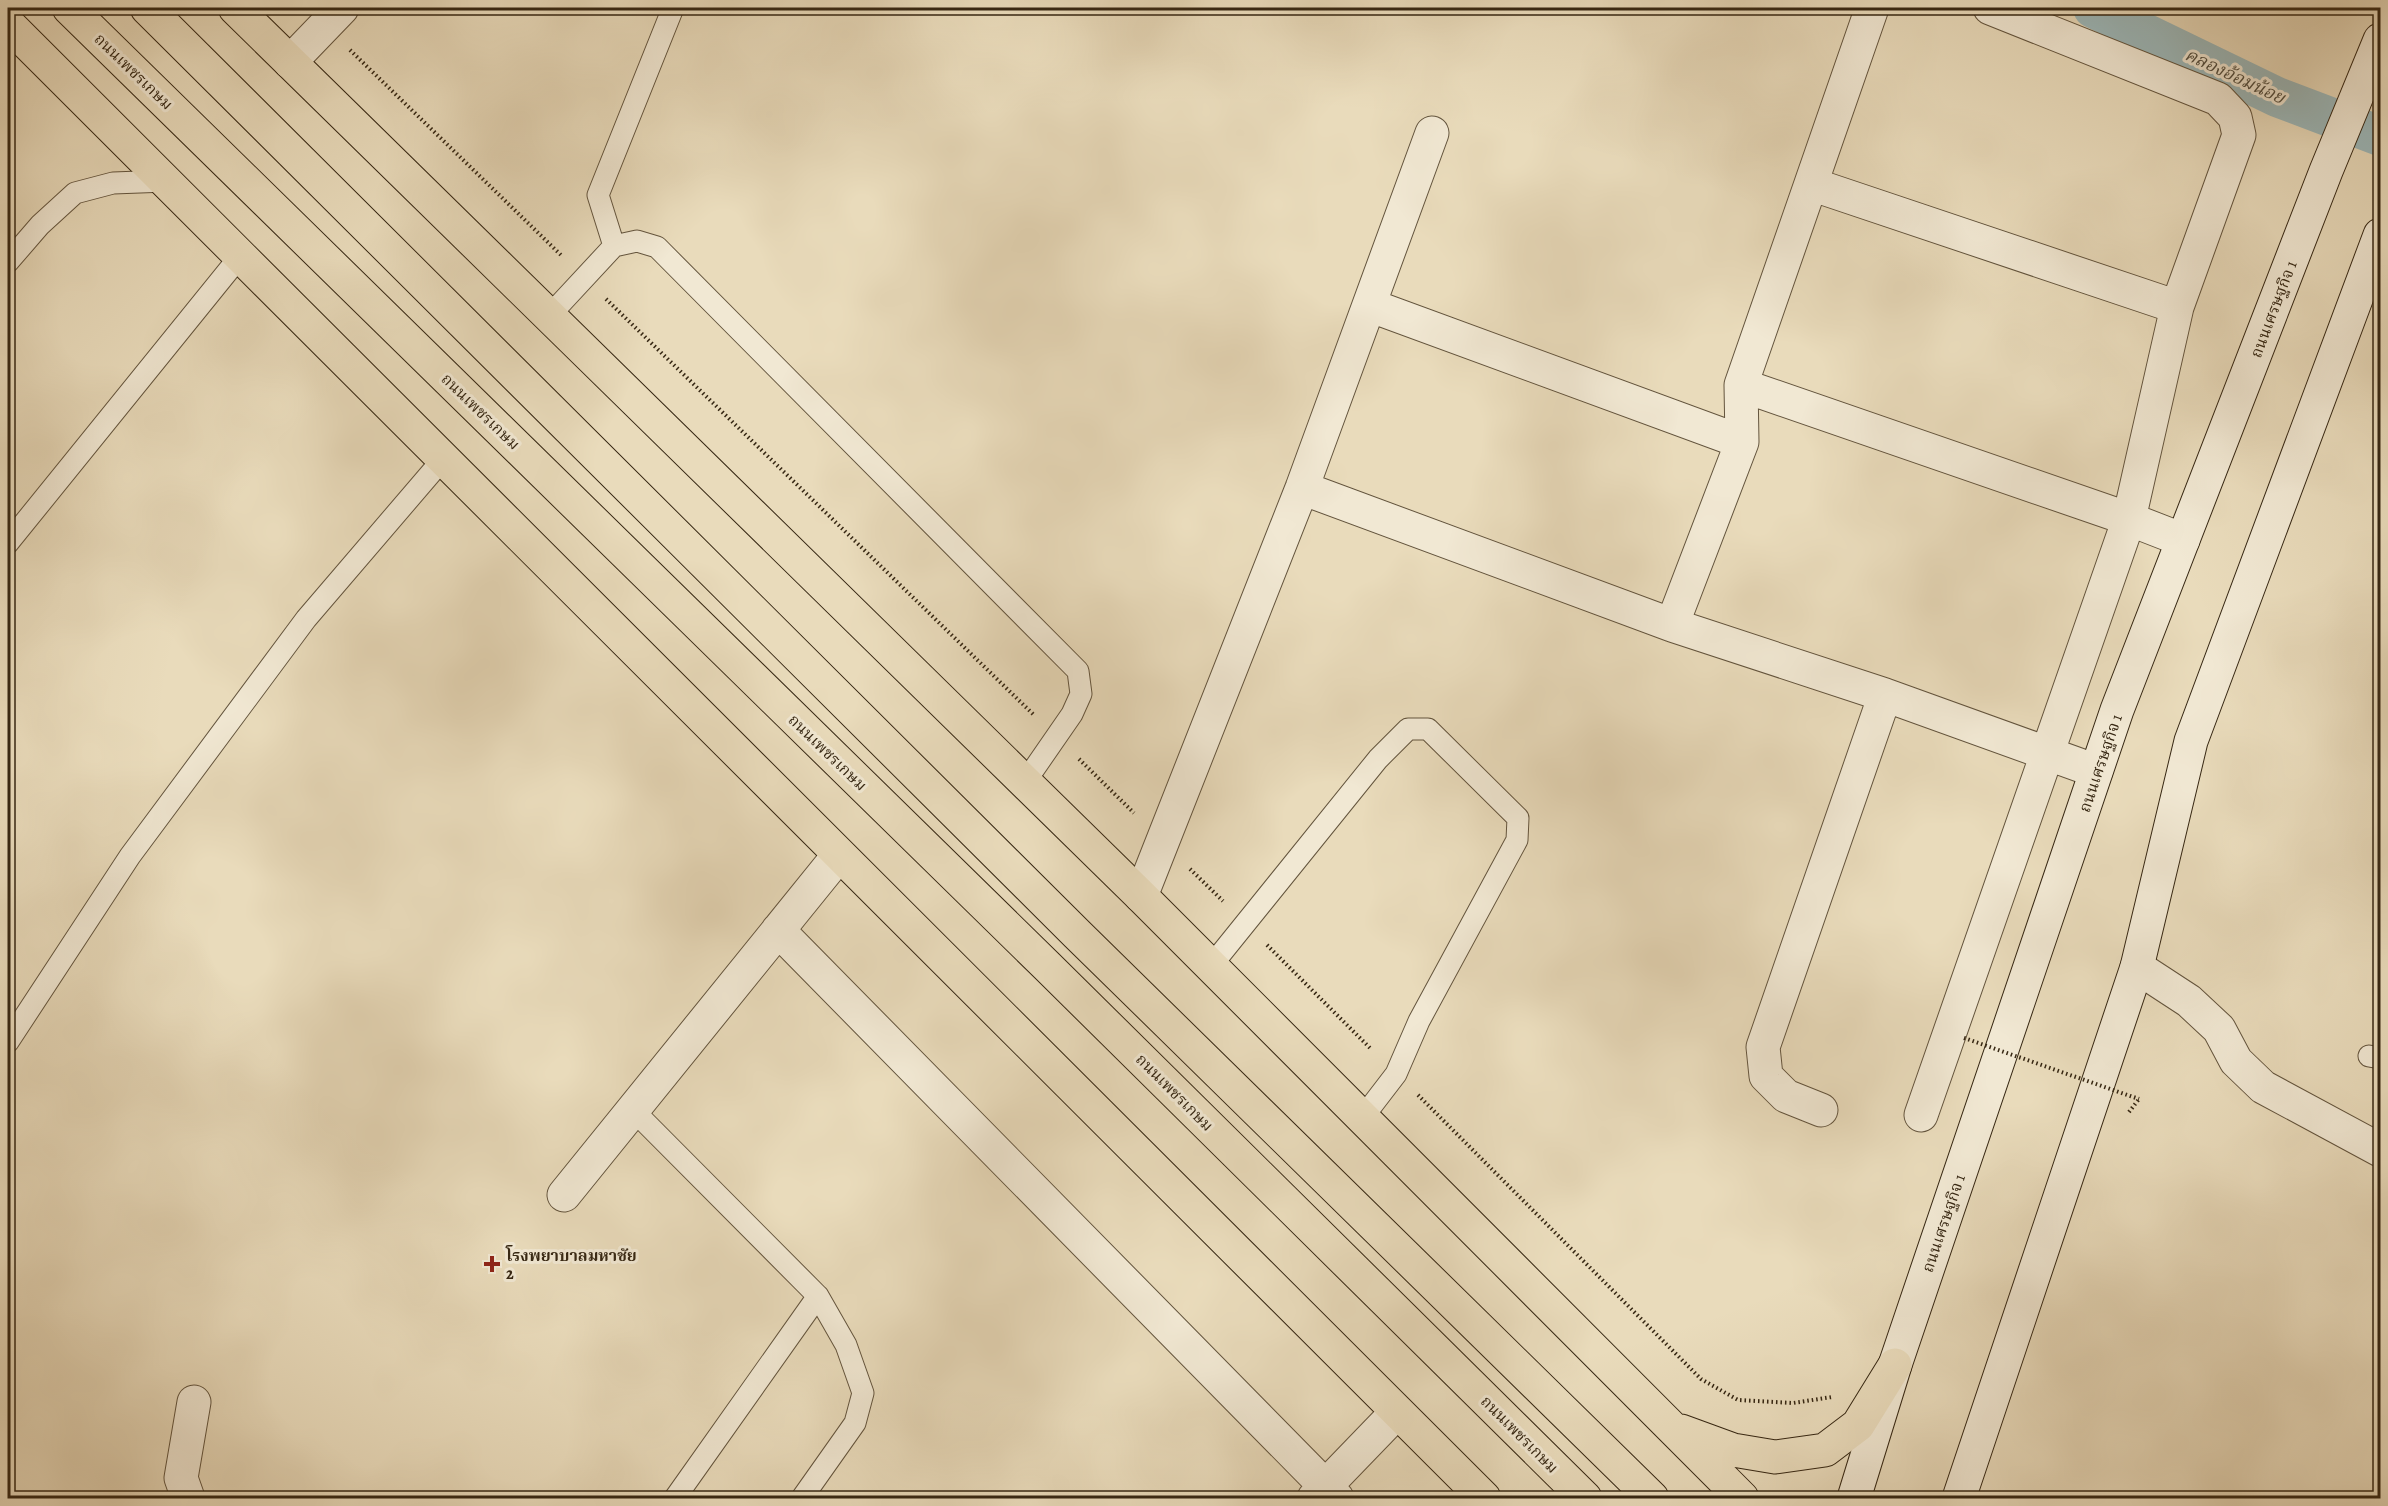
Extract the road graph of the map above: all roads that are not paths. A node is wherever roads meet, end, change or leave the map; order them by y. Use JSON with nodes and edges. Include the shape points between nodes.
{"nodes":[{"id":1,"x":69,"y":8,"type":"edge"},
{"id":2,"x":147,"y":8,"type":"edge"},
{"id":3,"x":235,"y":8,"type":"edge"},
{"id":4,"x":673,"y":8,"type":"edge"},
{"id":5,"x":1872,"y":8,"type":"edge"},
{"id":6,"x":1990,"y":8,"type":"edge"},
{"id":7,"x":333,"y":16,"type":"edge"},
{"id":8,"x":8,"y":24,"type":"edge"},
{"id":9,"x":2380,"y":40,"type":"edge"},
{"id":10,"x":290,"y":62,"type":"junction"},
{"id":11,"x":1432,"y":133,"type":"dead end"},
{"id":12,"x":167,"y":181,"type":"junction"},
{"id":13,"x":1811,"y":184,"type":"junction"},
{"id":14,"x":2380,"y":235,"type":"edge"},
{"id":15,"x":614,"y":246,"type":"junction"},
{"id":16,"x":241,"y":255,"type":"junction"},
{"id":17,"x":8,"y":262,"type":"edge"},
{"id":18,"x":1369,"y":305,"type":"junction"},
{"id":19,"x":2177,"y":307,"type":"junction"},
{"id":20,"x":549,"y":316,"type":"junction"},
{"id":21,"x":1741,"y":386,"type":"junction"},
{"id":22,"x":1742,"y":442,"type":"junction"},
{"id":23,"x":443,"y":459,"type":"junction"},
{"id":24,"x":1302,"y":488,"type":"junction"},
{"id":25,"x":2129,"y":519,"type":"junction"},
{"id":26,"x":2183,"y":540,"type":"junction"},
{"id":27,"x":8,"y":543,"type":"edge"},
{"id":28,"x":1672,"y":626,"type":"junction"},
{"id":29,"x":1886,"y":695,"type":"junction"},
{"id":30,"x":2046,"y":752,"type":"junction"},
{"id":31,"x":2096,"y":771,"type":"junction"},
{"id":32,"x":1025,"y":782,"type":"junction"},
{"id":33,"x":839,"y":855,"type":"junction"},
{"id":34,"x":1141,"y":896,"type":"junction"},
{"id":35,"x":778,"y":930,"type":"junction"},
{"id":36,"x":1211,"y":966,"type":"junction"},
{"id":37,"x":2137,"y":967,"type":"junction"},
{"id":38,"x":8,"y":1042,"type":"edge"},
{"id":39,"x":1821,"y":1110,"type":"dead end"},
{"id":40,"x":634,"y":1111,"type":"junction"},
{"id":41,"x":1921,"y":1115,"type":"dead end"},
{"id":42,"x":1363,"y":1117,"type":"junction"},
{"id":43,"x":2380,"y":1150,"type":"edge"},
{"id":44,"x":564,"y":1195,"type":"dead end"},
{"id":45,"x":818,"y":1296,"type":"junction"},
{"id":46,"x":1895,"y":1365,"type":"junction"},
{"id":47,"x":194,"y":1402,"type":"dead end"},
{"id":48,"x":1397,"y":1412,"type":"junction"},
{"id":49,"x":1674,"y":1428,"type":"junction"},
{"id":50,"x":1326,"y":1495,"type":"edge"},
{"id":51,"x":188,"y":1498,"type":"edge"},
{"id":52,"x":675,"y":1498,"type":"edge"},
{"id":53,"x":802,"y":1498,"type":"edge"},
{"id":54,"x":1484,"y":1498,"type":"edge"},
{"id":55,"x":1585,"y":1498,"type":"edge"},
{"id":56,"x":1653,"y":1498,"type":"edge"},
{"id":57,"x":1742,"y":1498,"type":"edge"},
{"id":58,"x":1854,"y":1498,"type":"edge"},
{"id":59,"x":1959,"y":1498,"type":"edge"}],
"edges":[{"from":1,"to":55,"type":"main road","name":"ถนนเพชรเกษม"},
{"from":2,"to":56,"type":"main road","via":[[1077,934]]},
{"from":3,"to":10,"type":"main road"},
{"from":4,"to":15,"type":"lane","via":[[598,195]]},
{"from":5,"to":13,"type":"street"},
{"from":6,"to":19,"type":"street","via":[[2218,99],[2235,117],[2239,135]]},
{"from":7,"to":10,"type":"street"},
{"from":8,"to":12,"type":"main road"},
{"from":9,"to":26,"type":"street","name":"ถนนเศรษฐกิจ 1"},
{"from":10,"to":20,"type":"main road"},
{"from":11,"to":18,"type":"street"},
{"from":12,"to":16,"type":"main road"},
{"from":12,"to":17,"type":"lane","via":[[113,183],[75,193]]},
{"from":13,"to":19,"type":"street"},
{"from":13,"to":21,"type":"street"},
{"from":14,"to":37,"type":"street","via":[[2192,741]]},
{"from":15,"to":20,"type":"lane"},
{"from":15,"to":32,"type":"lane","via":[[637,241],[657,247],[1078,671],[1081,694],[1072,714]]},
{"from":16,"to":23,"type":"main road"},
{"from":16,"to":27,"type":"lane"},
{"from":18,"to":22,"type":"street"},
{"from":18,"to":24,"type":"street"},
{"from":19,"to":25,"type":"street"},
{"from":20,"to":32,"type":"main road"},
{"from":21,"to":22,"type":"street"},
{"from":21,"to":25,"type":"street"},
{"from":22,"to":28,"type":"street"},
{"from":23,"to":33,"type":"main road"},
{"from":23,"to":38,"type":"lane","via":[[306,619],[130,856]]},
{"from":24,"to":28,"type":"street"},
{"from":24,"to":34,"type":"street"},
{"from":25,"to":26,"type":"street"},
{"from":25,"to":30,"type":"street"},
{"from":26,"to":31,"type":"street","name":"ถนนเศรษฐกิจ 1"},
{"from":28,"to":29,"type":"street"},
{"from":29,"to":30,"type":"street"},
{"from":29,"to":39,"type":"street","via":[[1763,1047],[1766,1076],[1786,1096]]},
{"from":30,"to":31,"type":"street"},
{"from":30,"to":41,"type":"street"},
{"from":31,"to":46,"type":"street","name":"ถนนเศรษฐกิจ 1"},
{"from":32,"to":34,"type":"main road"},
{"from":33,"to":35,"type":"street"},
{"from":33,"to":48,"type":"main road"},
{"from":34,"to":36,"type":"main road"},
{"from":35,"to":40,"type":"street"},
{"from":35,"to":50,"type":"street"},
{"from":36,"to":42,"type":"main road"},
{"from":36,"to":42,"type":"lane","via":[[1378,759],[1408,729],[1428,729],[1518,818],[1517,840],[1419,1021],[1396,1074]]},
{"from":37,"to":43,"type":"street","via":[[2197,1008],[2219,1029],[2236,1061],[2263,1087]]},
{"from":37,"to":59,"type":"street"},
{"from":40,"to":44,"type":"street"},
{"from":40,"to":45,"type":"lane"},
{"from":42,"to":49,"type":"main road"},
{"from":45,"to":52,"type":"lane"},
{"from":45,"to":53,"type":"lane","via":[[846,1345],[863,1393],[855,1423]]},
{"from":46,"to":49,"type":"main road","via":[[1858,1425],[1825,1450],[1775,1457],[1733,1450]]},
{"from":46,"to":58,"type":"street","name":"ถนนเศรษฐกิจ 1"},
{"from":47,"to":51,"type":"street","via":[[181,1478]]},
{"from":48,"to":50,"type":"street"},
{"from":48,"to":54,"type":"main road"},
{"from":49,"to":57,"type":"main road"}]}
